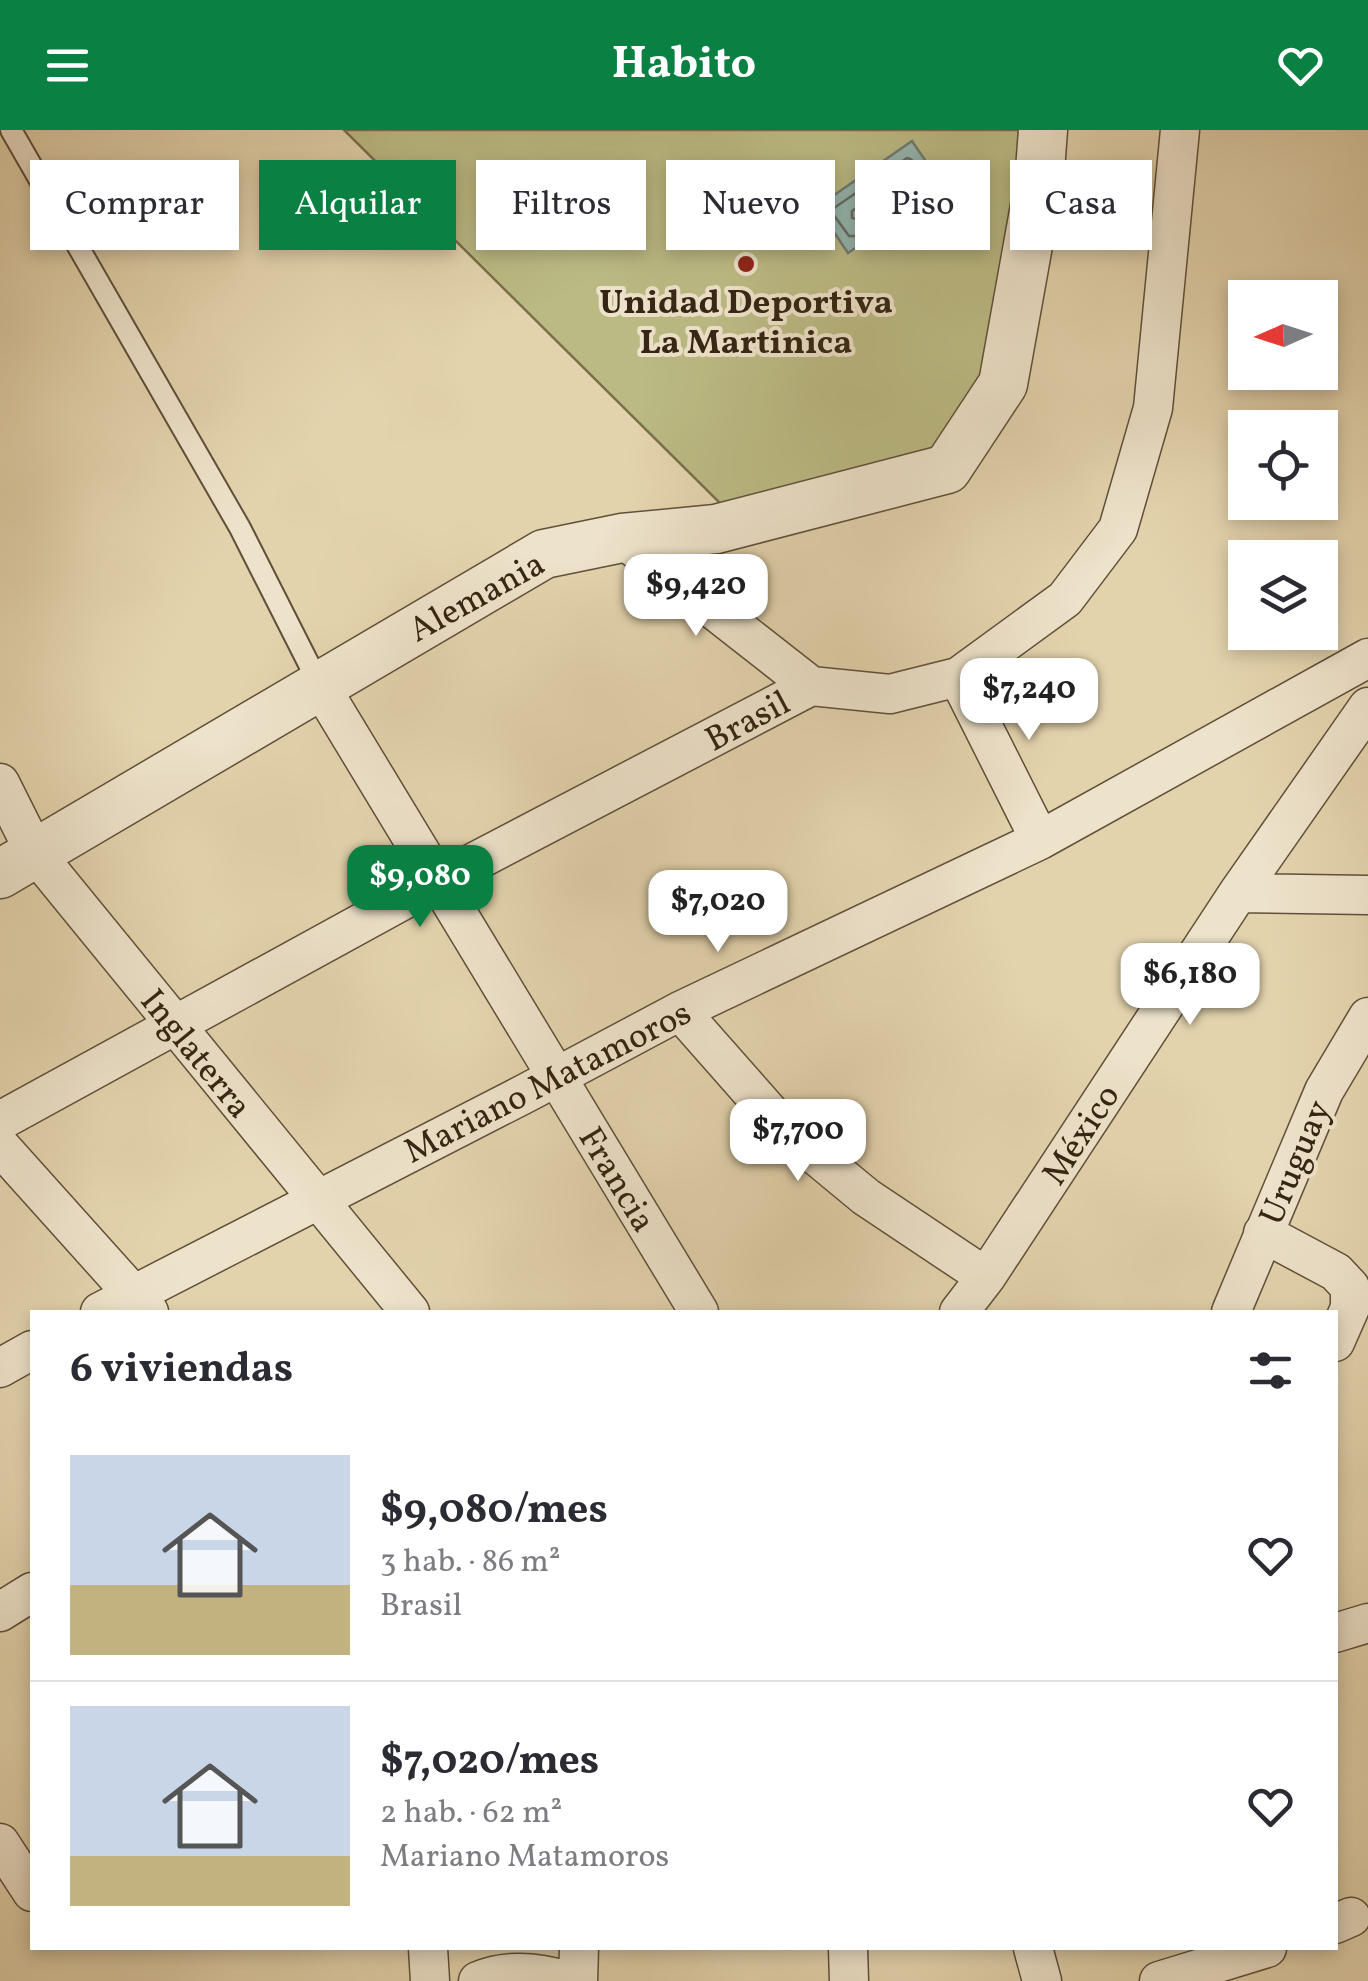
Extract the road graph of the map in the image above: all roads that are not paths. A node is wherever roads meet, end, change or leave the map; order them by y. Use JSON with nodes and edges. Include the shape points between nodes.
{"nodes":[{"id":1,"x":11,"y":130,"type":"edge"},
{"id":2,"x":1043,"y":130,"type":"edge"},
{"id":3,"x":1180,"y":130,"type":"edge"},
{"id":4,"x":622,"y":538,"type":"junction"},
{"id":5,"x":1368,"y":658,"type":"edge"},
{"id":6,"x":958,"y":677,"type":"junction"},
{"id":7,"x":320,"y":686,"type":"junction"},
{"id":8,"x":811,"y":686,"type":"junction"},
{"id":9,"x":1368,"y":706,"type":"edge"},
{"id":10,"x":0,"y":783,"type":"edge"},
{"id":11,"x":1040,"y":840,"type":"junction"},
{"id":12,"x":17,"y":863,"type":"edge"},
{"id":13,"x":438,"y":882,"type":"junction"},
{"id":14,"x":1238,"y":893,"type":"junction"},
{"id":15,"x":1368,"y":895,"type":"edge"},
{"id":16,"x":680,"y":1011,"type":"junction"},
{"id":17,"x":1368,"y":1017,"type":"edge"},
{"id":18,"x":174,"y":1024,"type":"junction"},
{"id":19,"x":556,"y":1077,"type":"junction"},
{"id":20,"x":0,"y":1121,"type":"edge"},
{"id":21,"x":0,"y":1146,"type":"edge"},
{"id":22,"x":316,"y":1200,"type":"junction"},
{"id":23,"x":1263,"y":1234,"type":"junction"},
{"id":24,"x":986,"y":1276,"type":"junction"},
{"id":25,"x":142,"y":1303,"type":"edge"},
{"id":26,"x":109,"y":1310,"type":"edge"},
{"id":27,"x":408,"y":1310,"type":"edge"},
{"id":28,"x":698,"y":1310,"type":"edge"},
{"id":29,"x":960,"y":1310,"type":"edge"},
{"id":30,"x":1232,"y":1310,"type":"edge"},
{"id":31,"x":1338,"y":1335,"type":"edge"},
{"id":32,"x":30,"y":1351,"type":"edge"},
{"id":33,"x":0,"y":1368,"type":"edge"},
{"id":34,"x":30,"y":1593,"type":"edge"},
{"id":35,"x":0,"y":1612,"type":"edge"},
{"id":36,"x":1368,"y":1622,"type":"edge"},
{"id":37,"x":1338,"y":1632,"type":"edge"},
{"id":38,"x":0,"y":1843,"type":"edge"},
{"id":39,"x":30,"y":1889,"type":"edge"},
{"id":40,"x":428,"y":1950,"type":"edge"},
{"id":41,"x":579,"y":1950,"type":"edge"},
{"id":42,"x":848,"y":1950,"type":"edge"},
{"id":43,"x":1034,"y":1950,"type":"edge"},
{"id":44,"x":1260,"y":1950,"type":"edge"},
{"id":45,"x":430,"y":1981,"type":"edge"},
{"id":46,"x":478,"y":1981,"type":"edge"},
{"id":47,"x":568,"y":1981,"type":"edge"},
{"id":48,"x":578,"y":1981,"type":"edge"},
{"id":49,"x":848,"y":1981,"type":"edge"},
{"id":50,"x":1042,"y":1981,"type":"edge"},
{"id":51,"x":1159,"y":1981,"type":"edge"}],
"edges":[{"from":1,"to":7,"type":"lane","via":[[240,528]]},
{"from":2,"to":4,"type":"street","name":"Alemania","via":[[1040,184],[1002,384],[947,469],[716,529]]},
{"from":3,"to":6,"type":"street","name":"Brasil","via":[[1153,408],[1118,529],[1065,599]]},
{"from":4,"to":7,"type":"street","name":"Alemania","via":[[544,554]]},
{"from":4,"to":8,"type":"street"},
{"from":5,"to":11,"type":"street","name":"Mariano Matamoros"},
{"from":6,"to":8,"type":"street","name":"Brasil","via":[[890,694]]},
{"from":6,"to":11,"type":"street"},
{"from":7,"to":12,"type":"street","name":"Alemania"},
{"from":7,"to":13,"type":"street","name":"Francia"},
{"from":8,"to":13,"type":"street","name":"Brasil"},
{"from":9,"to":14,"type":"street","name":"México"},
{"from":10,"to":12,"type":"street","name":"Inglaterra"},
{"from":11,"to":16,"type":"street","name":"Mariano Matamoros"},
{"from":12,"to":18,"type":"street","name":"Inglaterra"},
{"from":13,"to":18,"type":"street","name":"Brasil"},
{"from":13,"to":19,"type":"street","name":"Francia"},
{"from":14,"to":15,"type":"street"},
{"from":14,"to":24,"type":"street","name":"México"},
{"from":16,"to":19,"type":"street","name":"Mariano Matamoros"},
{"from":16,"to":24,"type":"street","via":[[785,1130],[866,1197]]},
{"from":17,"to":23,"type":"street","name":"Uruguay","via":[[1324,1091]]},
{"from":18,"to":20,"type":"street","name":"Brasil"},
{"from":18,"to":22,"type":"street","name":"Inglaterra"},
{"from":19,"to":22,"type":"street","name":"Mariano Matamoros"},
{"from":19,"to":28,"type":"street","name":"Francia"},
{"from":21,"to":25,"type":"street"},
{"from":22,"to":25,"type":"street","name":"Mariano Matamoros"},
{"from":22,"to":27,"type":"street","name":"Inglaterra"},
{"from":23,"to":30,"type":"street","name":"Uruguay"},
{"from":23,"to":31,"type":"street","via":[[1336,1272],[1350,1287],[1350,1308]]},
{"from":24,"to":29,"type":"street","name":"México"},
{"from":25,"to":26,"type":"street","name":"Mariano Matamoros"},
{"from":32,"to":33,"type":"street"},
{"from":34,"to":35,"type":"street"},
{"from":36,"to":37,"type":"street"},
{"from":38,"to":39,"type":"street"},
{"from":40,"to":45,"type":"street"},
{"from":41,"to":48,"type":"street"},
{"from":42,"to":49,"type":"street"},
{"from":43,"to":50,"type":"street"},
{"from":44,"to":51,"type":"street"},
{"from":46,"to":47,"type":"street","via":[[498,1972]]}]}
